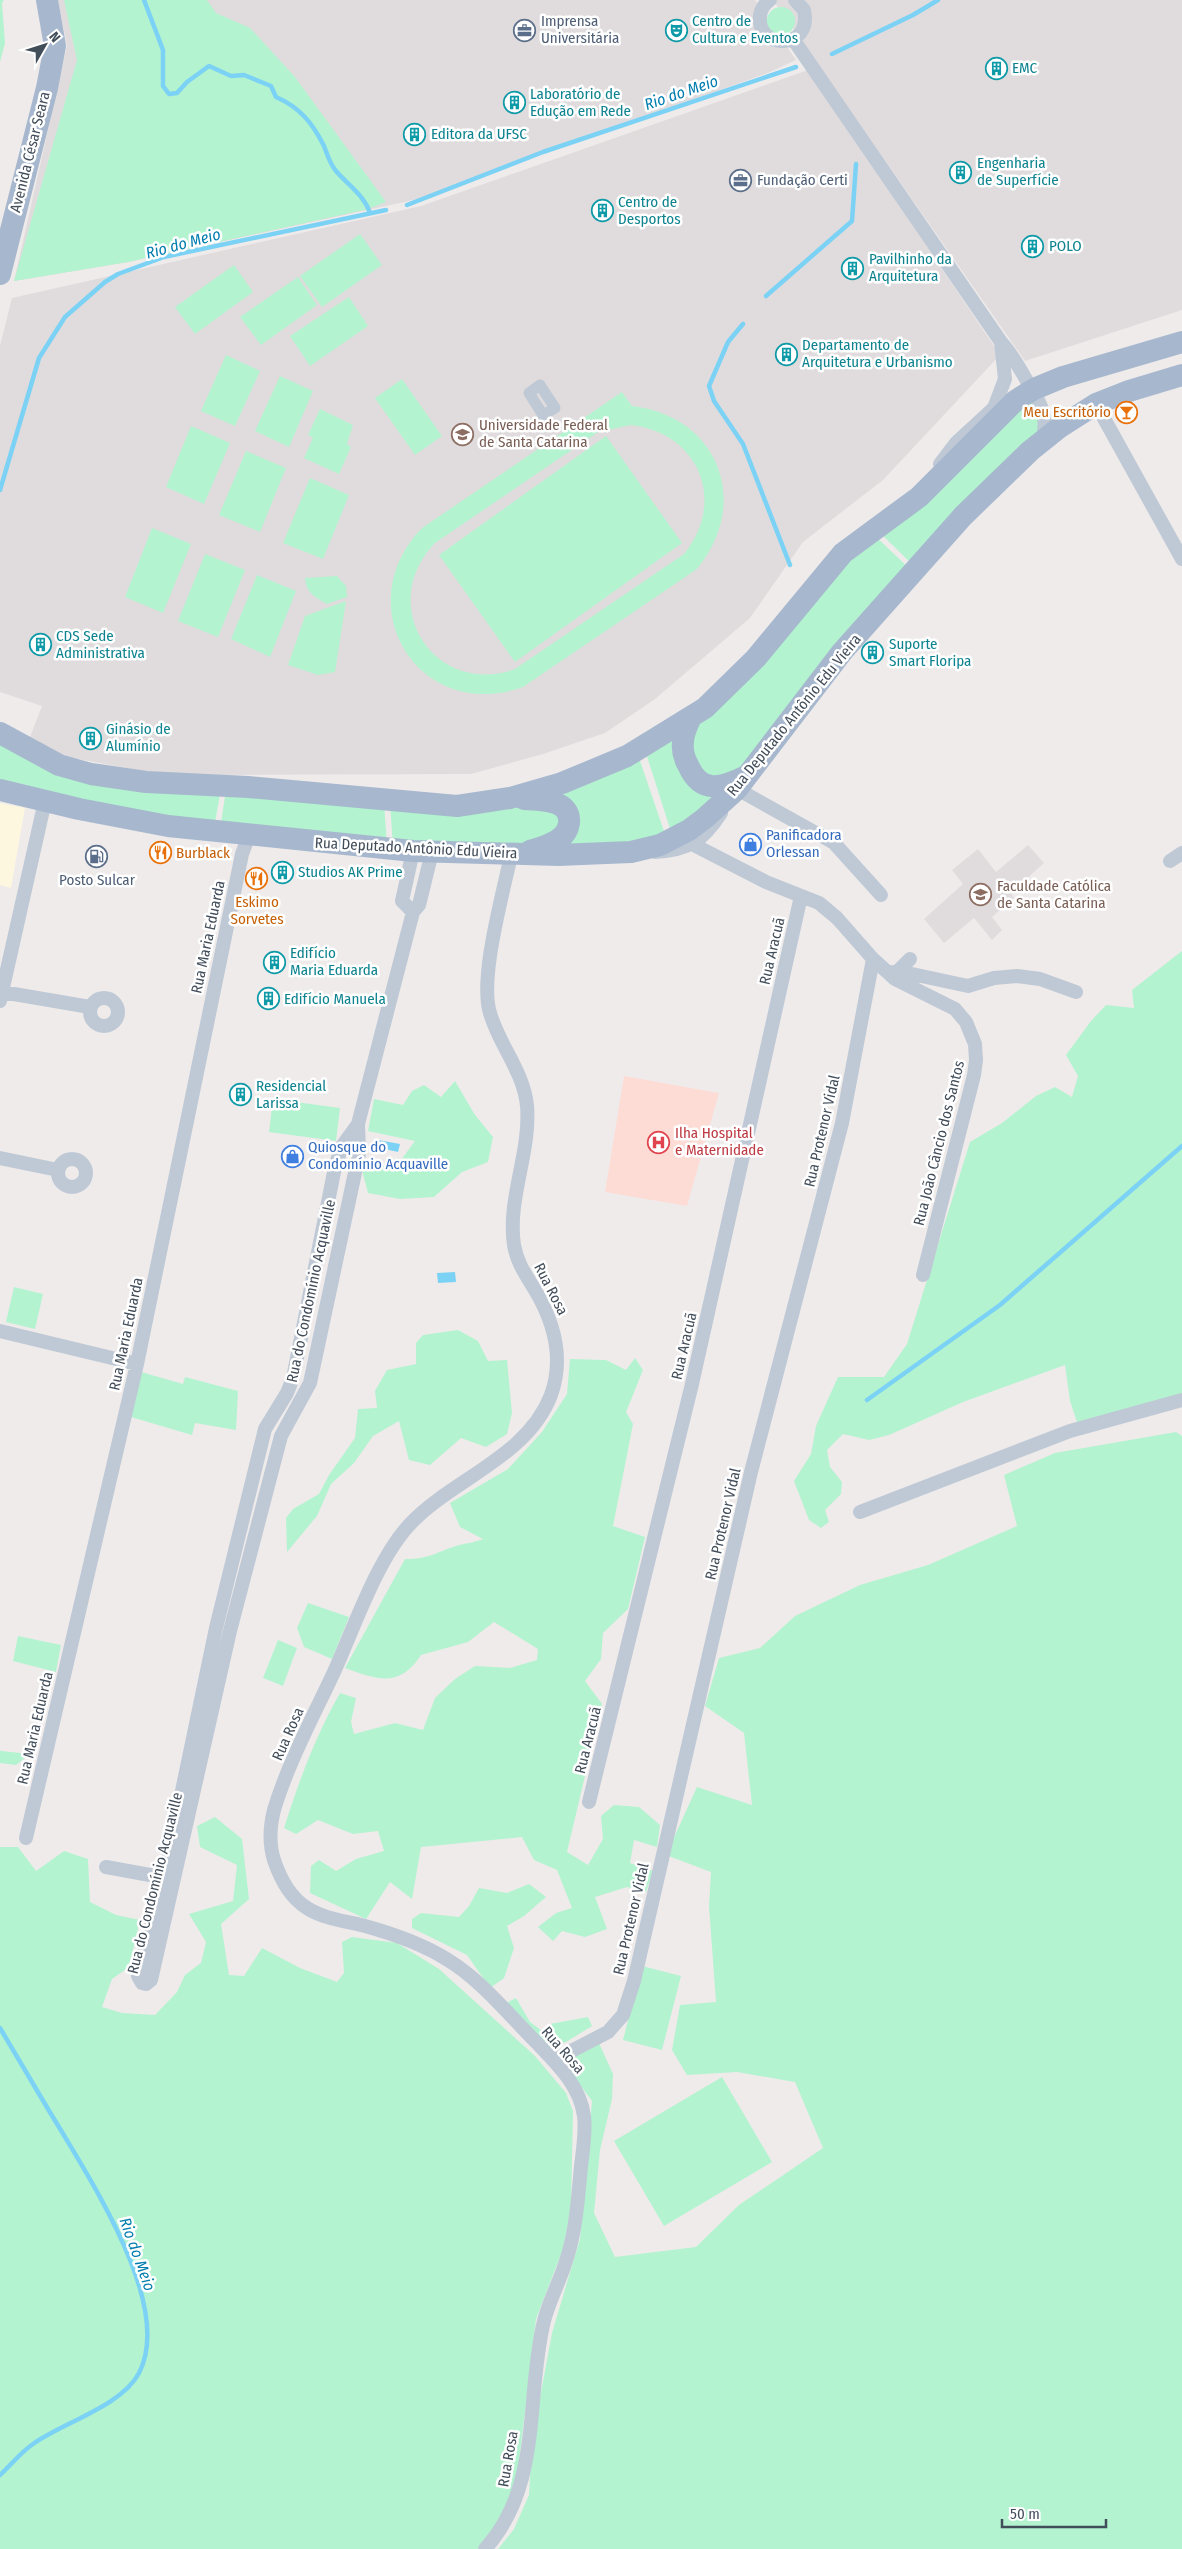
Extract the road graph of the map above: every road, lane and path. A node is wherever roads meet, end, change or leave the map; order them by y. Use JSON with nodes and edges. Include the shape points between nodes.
{"nodes":[{"id":1,"x":47,"y":0,"type":"edge"},
{"id":2,"x":795,"y":0,"type":"edge"},
{"id":3,"x":767,"y":1,"type":"edge"},
{"id":4,"x":793,"y":39,"type":"junction"},
{"id":5,"x":0,"y":274,"type":"edge"},
{"id":6,"x":1182,"y":329,"type":"edge"},
{"id":7,"x":1000,"y":342,"type":"junction"},
{"id":8,"x":1182,"y":342,"type":"edge"},
{"id":9,"x":1110,"y":364,"type":"junction"},
{"id":10,"x":1182,"y":375,"type":"edge"},
{"id":11,"x":1024,"y":388,"type":"junction"},
{"id":12,"x":1129,"y":391,"type":"junction"},
{"id":13,"x":1096,"y":404,"type":"junction"},
{"id":14,"x":1043,"y":440,"type":"junction"},
{"id":15,"x":930,"y":486,"type":"junction"},
{"id":16,"x":1182,"y":559,"type":"edge"},
{"id":17,"x":690,"y":719,"type":"junction"},
{"id":18,"x":0,"y":733,"type":"edge"},
{"id":19,"x":742,"y":782,"type":"junction"},
{"id":20,"x":0,"y":790,"type":"edge"},
{"id":21,"x":510,"y":798,"type":"junction"},
{"id":22,"x":45,"y":801,"type":"junction"},
{"id":23,"x":249,"y":835,"type":"junction"},
{"id":24,"x":692,"y":844,"type":"junction"},
{"id":25,"x":423,"y":852,"type":"junction"},
{"id":26,"x":631,"y":852,"type":"junction"},
{"id":27,"x":1182,"y":853,"type":"edge"},
{"id":28,"x":516,"y":855,"type":"junction"},
{"id":29,"x":1170,"y":861,"type":"dead end"},
{"id":30,"x":881,"y":895,"type":"dead end"},
{"id":31,"x":801,"y":896,"type":"junction"},
{"id":32,"x":873,"y":959,"type":"junction"},
{"id":33,"x":910,"y":959,"type":"dead end"},
{"id":34,"x":893,"y":972,"type":"junction"},
{"id":35,"x":1076,"y":992,"type":"dead end"},
{"id":36,"x":1,"y":996,"type":"edge"},
{"id":37,"x":90,"y":1007,"type":"dead end"},
{"id":38,"x":358,"y":1124,"type":"junction"},
{"id":39,"x":0,"y":1158,"type":"edge"},
{"id":40,"x":58,"y":1170,"type":"dead end"},
{"id":41,"x":923,"y":1275,"type":"dead end"},
{"id":42,"x":312,"y":1280,"type":"junction"},
{"id":43,"x":330,"y":1283,"type":"junction"},
{"id":44,"x":0,"y":1331,"type":"edge"},
{"id":45,"x":137,"y":1364,"type":"junction"},
{"id":46,"x":292,"y":1378,"type":"junction"},
{"id":47,"x":310,"y":1383,"type":"junction"},
{"id":48,"x":1182,"y":1400,"type":"edge"},
{"id":49,"x":247,"y":1504,"type":"junction"},
{"id":50,"x":263,"y":1507,"type":"junction"},
{"id":51,"x":860,"y":1512,"type":"dead end"},
{"id":52,"x":223,"y":1630,"type":"junction"},
{"id":53,"x":589,"y":1802,"type":"dead end"},
{"id":54,"x":26,"y":1838,"type":"dead end"},
{"id":55,"x":106,"y":1867,"type":"dead end"},
{"id":56,"x":170,"y":1878,"type":"junction"},
{"id":57,"x":554,"y":2060,"type":"junction"},
{"id":58,"x":485,"y":2549,"type":"edge"}],
"edges":[{"from":1,"to":5,"type":"main road","name":"Avenida César Seara","via":[[55,46]]},
{"from":2,"to":4,"type":"street","via":[[806,18],[804,27]]},
{"from":3,"to":4,"type":"street","via":[[762,7],[760,21],[766,34],[778,41]]},
{"from":4,"to":7,"type":"street"},
{"from":6,"to":9,"type":"main road","via":[[1110,348]]},
{"from":7,"to":11,"type":"street","via":[[1015,357]]},
{"from":7,"to":11,"type":"street","via":[[1014,368],[1019,386]]},
{"from":7,"to":15,"type":"street","via":[[1005,379],[994,408],[956,443]]},
{"from":8,"to":9,"type":"main road"},
{"from":9,"to":11,"type":"main road"},
{"from":9,"to":12,"type":"main road"},
{"from":10,"to":12,"type":"main road","name":"Rua Deputado Antônio Edu Vieira"},
{"from":11,"to":14,"type":"street","via":[[1046,418]]},
{"from":11,"to":15,"type":"main road"},
{"from":12,"to":13,"type":"main road","name":"Rua Deputado Antônio Edu Vieira"},
{"from":13,"to":14,"type":"main road","name":"Rua Deputado Antônio Edu Vieira"},
{"from":13,"to":16,"type":"street"},
{"from":14,"to":19,"type":"main road","name":"Rua Deputado Antônio Edu Vieira","via":[[963,516],[842,652]]},
{"from":15,"to":17,"type":"main road","via":[[907,508],[843,553],[742,673]]},
{"from":17,"to":19,"type":"main road","via":[[682,741],[684,756],[697,781],[709,786]]},
{"from":17,"to":21,"type":"main road","via":[[612,764]]},
{"from":18,"to":21,"type":"main road","via":[[60,765],[128,780],[450,805]]},
{"from":19,"to":24,"type":"street","via":[[712,827]]},
{"from":19,"to":26,"type":"main road","name":"Rua Deputado Antônio Edu Vieira","via":[[720,806],[689,830],[660,845]]},
{"from":19,"to":30,"type":"street","via":[[834,844]]},
{"from":20,"to":22,"type":"main road","name":"Rua Deputado Antônio Edu Vieira"},
{"from":21,"to":28,"type":"main road","via":[[561,804],[569,817],[568,830],[560,839]]},
{"from":22,"to":23,"type":"main road","name":"Rua Deputado Antônio Edu Vieira","via":[[144,822]]},
{"from":22,"to":36,"type":"street"},
{"from":23,"to":25,"type":"main road","name":"Rua Deputado Antônio Edu Vieira"},
{"from":23,"to":45,"type":"street","name":"Rua Maria Eduarda","via":[[242,854]]},
{"from":24,"to":26,"type":"street","via":[[674,851]]},
{"from":24,"to":31,"type":"street","name":"Rua João Câncio dos Santos"},
{"from":25,"to":28,"type":"main road","name":"Rua Deputado Antônio Edu Vieira"},
{"from":25,"to":38,"type":"street","name":"Rua do Condomínio Acquaville","via":[[402,901],[413,912]]},
{"from":26,"to":28,"type":"main road","name":"Rua Deputado Antônio Edu Vieira"},
{"from":27,"to":29,"type":"street"},
{"from":28,"to":57,"type":"street","name":"Rua Rosa","via":[[488,970],[488,1008],[521,1081],[527,1104],[513,1237],[518,1262],[554,1331],[558,1361],[556,1375],[538,1420],[519,1442],[434,1502],[409,1524],[394,1545],[286,1779],[273,1815],[270,1843],[282,1878],[292,1895],[308,1909],[401,1938],[443,1956],[469,1975]]},
{"from":31,"to":32,"type":"street","name":"Rua João Câncio dos Santos","via":[[828,909]]},
{"from":31,"to":53,"type":"street","name":"Rua Aracuã","via":[[692,1384]]},
{"from":32,"to":34,"type":"street","name":"Rua João Câncio dos Santos"},
{"from":32,"to":57,"type":"street","name":"Rua Protenor Vidal","via":[[842,1123],[751,1472],[634,1981],[616,2025]]},
{"from":33,"to":34,"type":"street"},
{"from":34,"to":35,"type":"street","via":[[968,986],[994,978],[1017,976]]},
{"from":34,"to":41,"type":"street","name":"Rua João Câncio dos Santos","via":[[895,979],[955,1009],[966,1022],[975,1044],[976,1060],[970,1094]]},
{"from":36,"to":37,"type":"street"},
{"from":38,"to":42,"type":"street","name":"Rua do Condomínio Acquaville","via":[[342,1146],[335,1167]]},
{"from":38,"to":43,"type":"street","name":"Rua do Condomínio Acquaville","via":[[359,1154]]},
{"from":39,"to":40,"type":"street"},
{"from":42,"to":43,"type":"street"},
{"from":42,"to":46,"type":"street","name":"Rua do Condomínio Acquaville"},
{"from":43,"to":47,"type":"street","name":"Rua do Condomínio Acquaville"},
{"from":44,"to":45,"type":"street"},
{"from":45,"to":54,"type":"street","name":"Rua Maria Eduarda"},
{"from":46,"to":47,"type":"street"},
{"from":46,"to":49,"type":"street","name":"Rua do Condomínio Acquaville","via":[[287,1393],[265,1429]]},
{"from":47,"to":50,"type":"street","name":"Rua do Condomínio Acquaville","via":[[281,1436]]},
{"from":48,"to":51,"type":"street","via":[[1070,1431]]},
{"from":49,"to":50,"type":"street"},
{"from":49,"to":52,"type":"street","name":"Rua do Condomínio Acquaville"},
{"from":50,"to":52,"type":"street","name":"Rua do Condomínio Acquaville"},
{"from":52,"to":56,"type":"street","name":"Rua do Condomínio Acquaville"},
{"from":55,"to":56,"type":"street"},
{"from":56,"to":56,"type":"street","name":"Rua do Condomínio Acquaville","via":[[138,1976],[146,1984],[152,1980]]},
{"from":57,"to":58,"type":"street","name":"Rua Rosa","via":[[577,2092],[584,2110],[576,2220],[565,2264],[544,2319],[520,2491],[508,2519]]}]}
